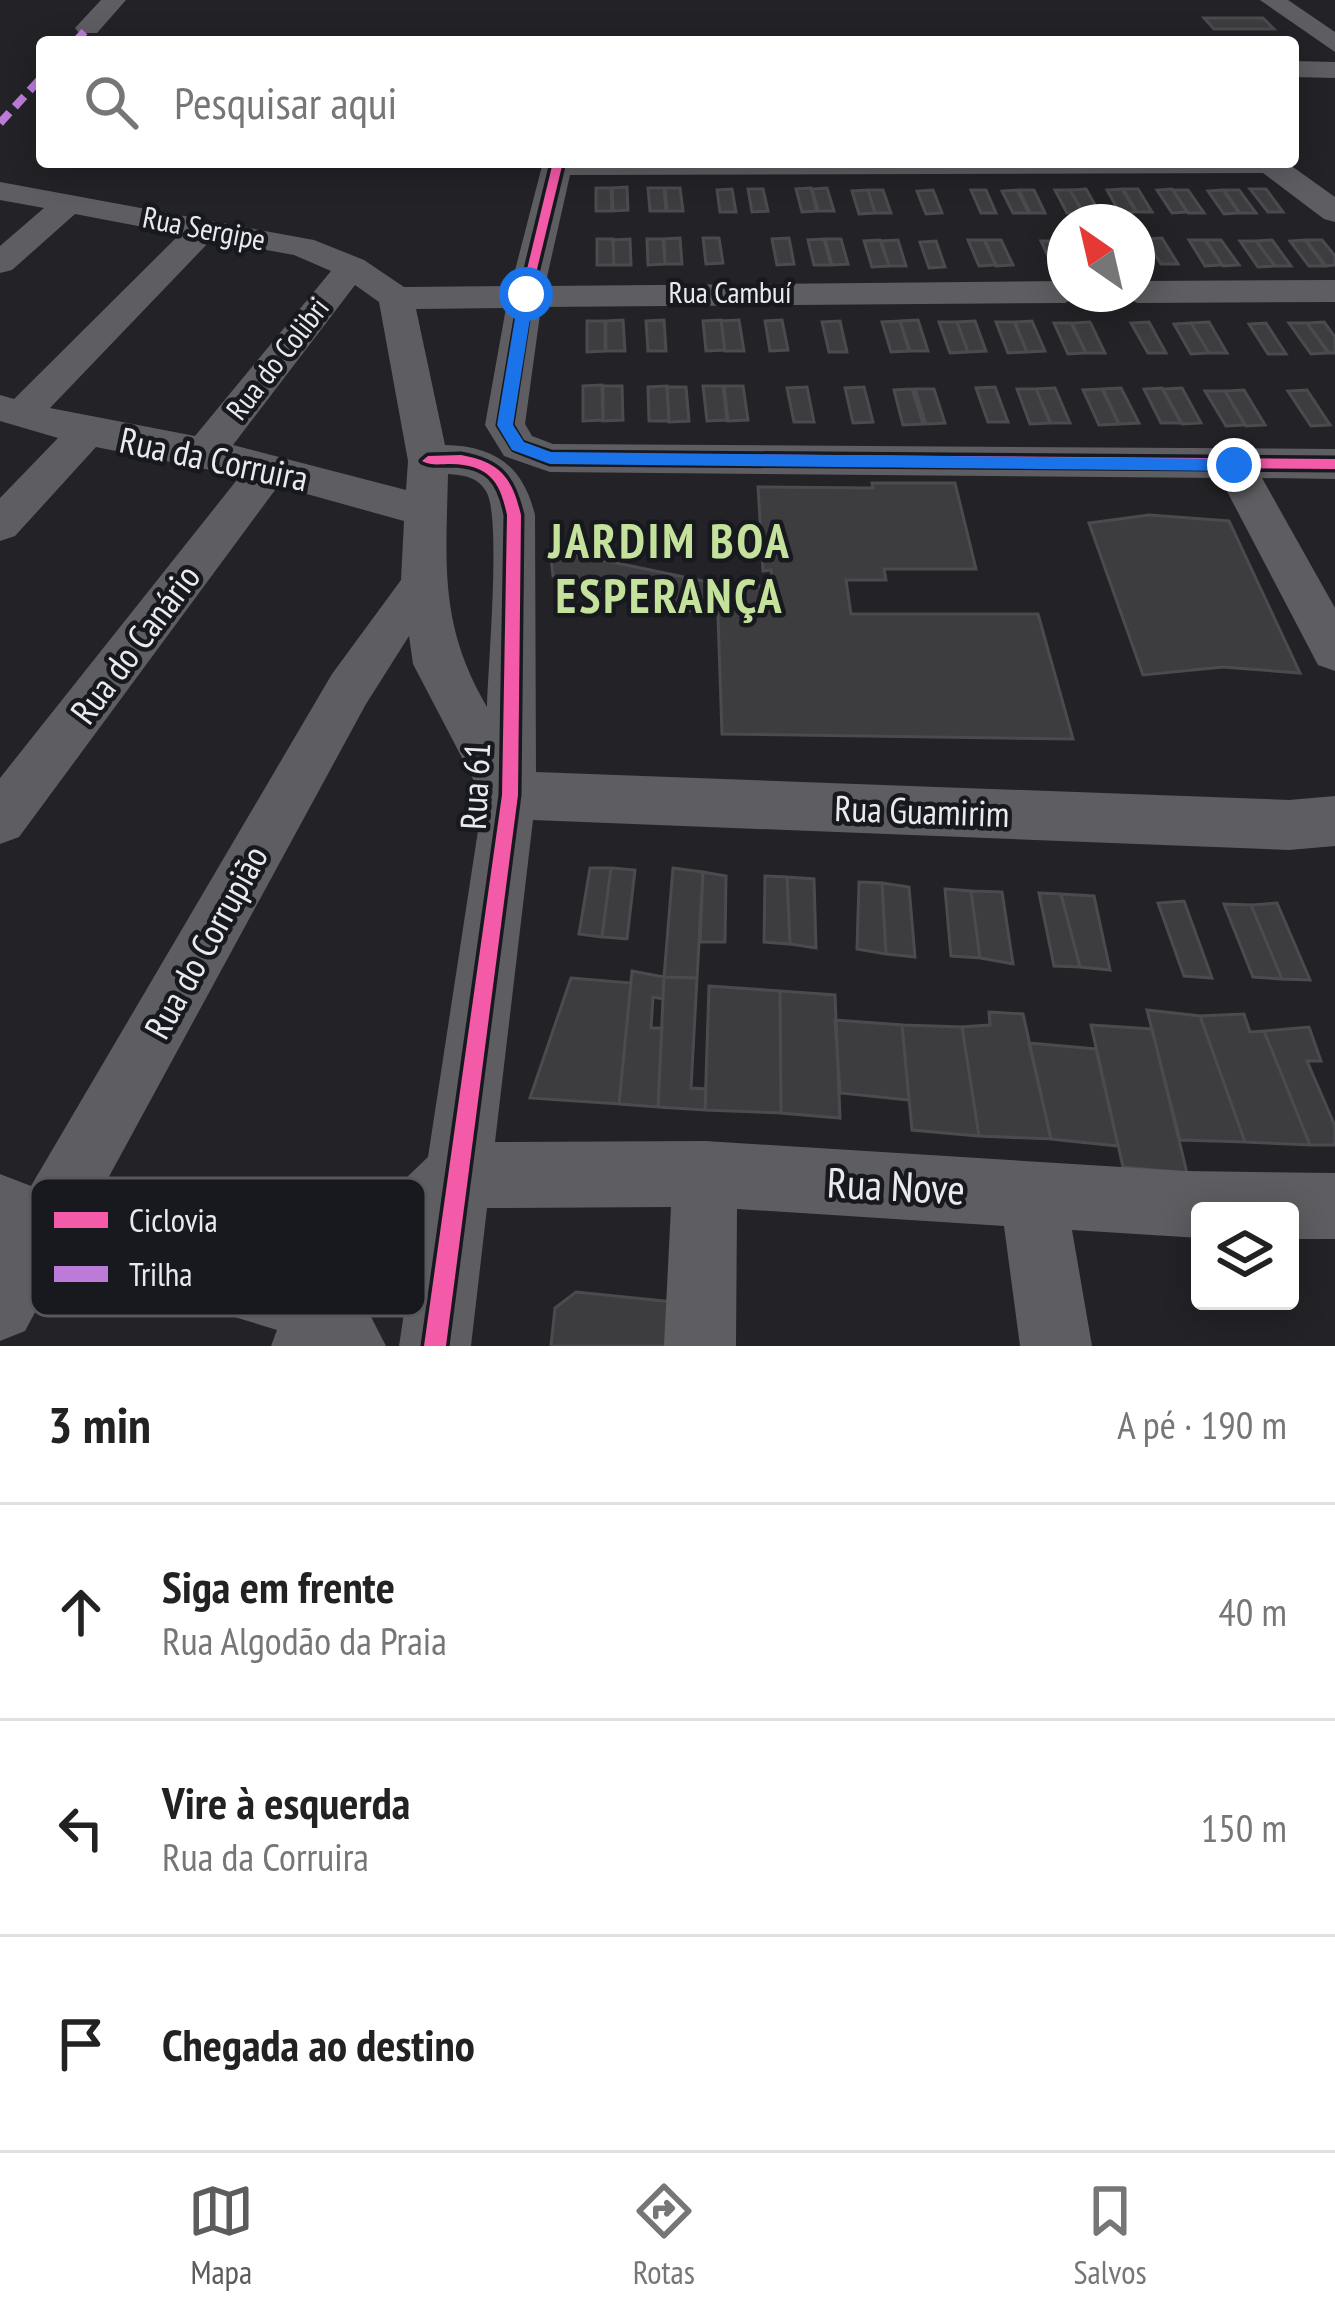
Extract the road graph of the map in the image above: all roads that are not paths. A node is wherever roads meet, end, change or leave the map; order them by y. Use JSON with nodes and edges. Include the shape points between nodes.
{"nodes":[{"id":1,"x":114,"y":0,"type":"edge"},
{"id":2,"x":1272,"y":0,"type":"edge"},
{"id":3,"x":88,"y":28,"type":"dead end"},
{"id":4,"x":1335,"y":44,"type":"edge"},
{"id":5,"x":1299,"y":69,"type":"edge"},
{"id":6,"x":1335,"y":70,"type":"edge"},
{"id":7,"x":557,"y":168,"type":"edge"},
{"id":8,"x":1275,"y":168,"type":"edge"},
{"id":9,"x":0,"y":191,"type":"edge"},
{"id":10,"x":69,"y":203,"type":"junction"},
{"id":11,"x":1335,"y":212,"type":"edge"},
{"id":12,"x":202,"y":230,"type":"junction"},
{"id":13,"x":0,"y":263,"type":"edge"},
{"id":14,"x":352,"y":267,"type":"junction"},
{"id":15,"x":1335,"y":291,"type":"edge"},
{"id":16,"x":1047,"y":292,"type":"edge"},
{"id":17,"x":1155,"y":292,"type":"edge"},
{"id":18,"x":526,"y":294,"type":"junction"},
{"id":19,"x":396,"y":298,"type":"junction"},
{"id":20,"x":11,"y":411,"type":"edge"},
{"id":21,"x":87,"y":432,"type":"junction"},
{"id":22,"x":205,"y":452,"type":"junction"},
{"id":23,"x":428,"y":461,"type":"junction"},
{"id":24,"x":1335,"y":464,"type":"edge"},
{"id":25,"x":1234,"y":465,"type":"junction"},
{"id":26,"x":269,"y":468,"type":"junction"},
{"id":27,"x":427,"y":512,"type":"junction"},
{"id":28,"x":0,"y":525,"type":"edge"},
{"id":29,"x":423,"y":585,"type":"junction"},
{"id":30,"x":1335,"y":651,"type":"edge"},
{"id":31,"x":437,"y":664,"type":"junction"},
{"id":32,"x":349,"y":689,"type":"junction"},
{"id":33,"x":510,"y":795,"type":"junction"},
{"id":34,"x":0,"y":819,"type":"edge"},
{"id":35,"x":1335,"y":821,"type":"edge"},
{"id":36,"x":705,"y":1174,"type":"junction"},
{"id":37,"x":457,"y":1175,"type":"junction"},
{"id":38,"x":47,"y":1178,"type":"edge"},
{"id":39,"x":1033,"y":1194,"type":"junction"},
{"id":40,"x":1335,"y":1206,"type":"edge"},
{"id":41,"x":426,"y":1212,"type":"edge"},
{"id":42,"x":23,"y":1216,"type":"edge"},
{"id":43,"x":0,"y":1306,"type":"edge"},
{"id":44,"x":282,"y":1316,"type":"edge"},
{"id":45,"x":326,"y":1333,"type":"edge"},
{"id":46,"x":435,"y":1346,"type":"edge"},
{"id":47,"x":700,"y":1346,"type":"edge"},
{"id":48,"x":1056,"y":1346,"type":"edge"}],
"edges":[{"from":1,"to":3,"type":"street"},
{"from":2,"to":4,"type":"street"},
{"from":5,"to":6,"type":"street"},
{"from":7,"to":18,"type":"street"},
{"from":8,"to":11,"type":"street"},
{"from":9,"to":10,"type":"street","name":"Rua Sergipe"},
{"from":10,"to":12,"type":"street","name":"Rua Sergipe"},
{"from":10,"to":13,"type":"street"},
{"from":12,"to":14,"type":"street","name":"Rua Sergipe","via":[[302,248]]},
{"from":12,"to":20,"type":"street"},
{"from":14,"to":19,"type":"street","name":"Rua Sergipe"},
{"from":14,"to":22,"type":"street","name":"Rua do Colibri"},
{"from":15,"to":17,"type":"street"},
{"from":16,"to":18,"type":"street","name":"Rua Cambuí"},
{"from":18,"to":19,"type":"street","name":"Rua Cambuí"},
{"from":18,"to":25,"type":"street","via":[[505,425],[518,446],[550,458]]},
{"from":19,"to":23,"type":"street","name":"Rua 61"},
{"from":20,"to":21,"type":"street","name":"Rua da Corruira"},
{"from":21,"to":22,"type":"street","name":"Rua da Corruira"},
{"from":21,"to":28,"type":"street"},
{"from":22,"to":26,"type":"street","name":"Rua da Corruira"},
{"from":23,"to":27,"type":"street","name":"Rua 61"},
{"from":23,"to":33,"type":"street","name":"Rua 61","via":[[488,466],[510,488]]},
{"from":24,"to":25,"type":"street"},
{"from":25,"to":30,"type":"street"},
{"from":26,"to":27,"type":"street","name":"Rua da Corruira"},
{"from":26,"to":34,"type":"street","name":"Rua do Canário"},
{"from":27,"to":29,"type":"street","name":"Rua 61"},
{"from":29,"to":31,"type":"street","name":"Rua 61"},
{"from":29,"to":32,"type":"street","name":"Rua do Corrupião"},
{"from":31,"to":32,"type":"street","via":[[392,669]]},
{"from":31,"to":33,"type":"street","name":"Rua 61"},
{"from":32,"to":38,"type":"street","name":"Rua do Corrupião"},
{"from":33,"to":35,"type":"street","name":"Rua Guamirim"},
{"from":33,"to":37,"type":"street","name":"Rua 61"},
{"from":36,"to":37,"type":"street","name":"Rua Nove"},
{"from":36,"to":39,"type":"street","name":"Rua Nove"},
{"from":36,"to":47,"type":"street"},
{"from":37,"to":41,"type":"street"},
{"from":37,"to":46,"type":"street","name":"Rua 61"},
{"from":39,"to":40,"type":"street","name":"Rua Nove"},
{"from":39,"to":48,"type":"street"},
{"from":42,"to":43,"type":"street","name":"Rua do Corrupião"},
{"from":44,"to":45,"type":"street"}]}
